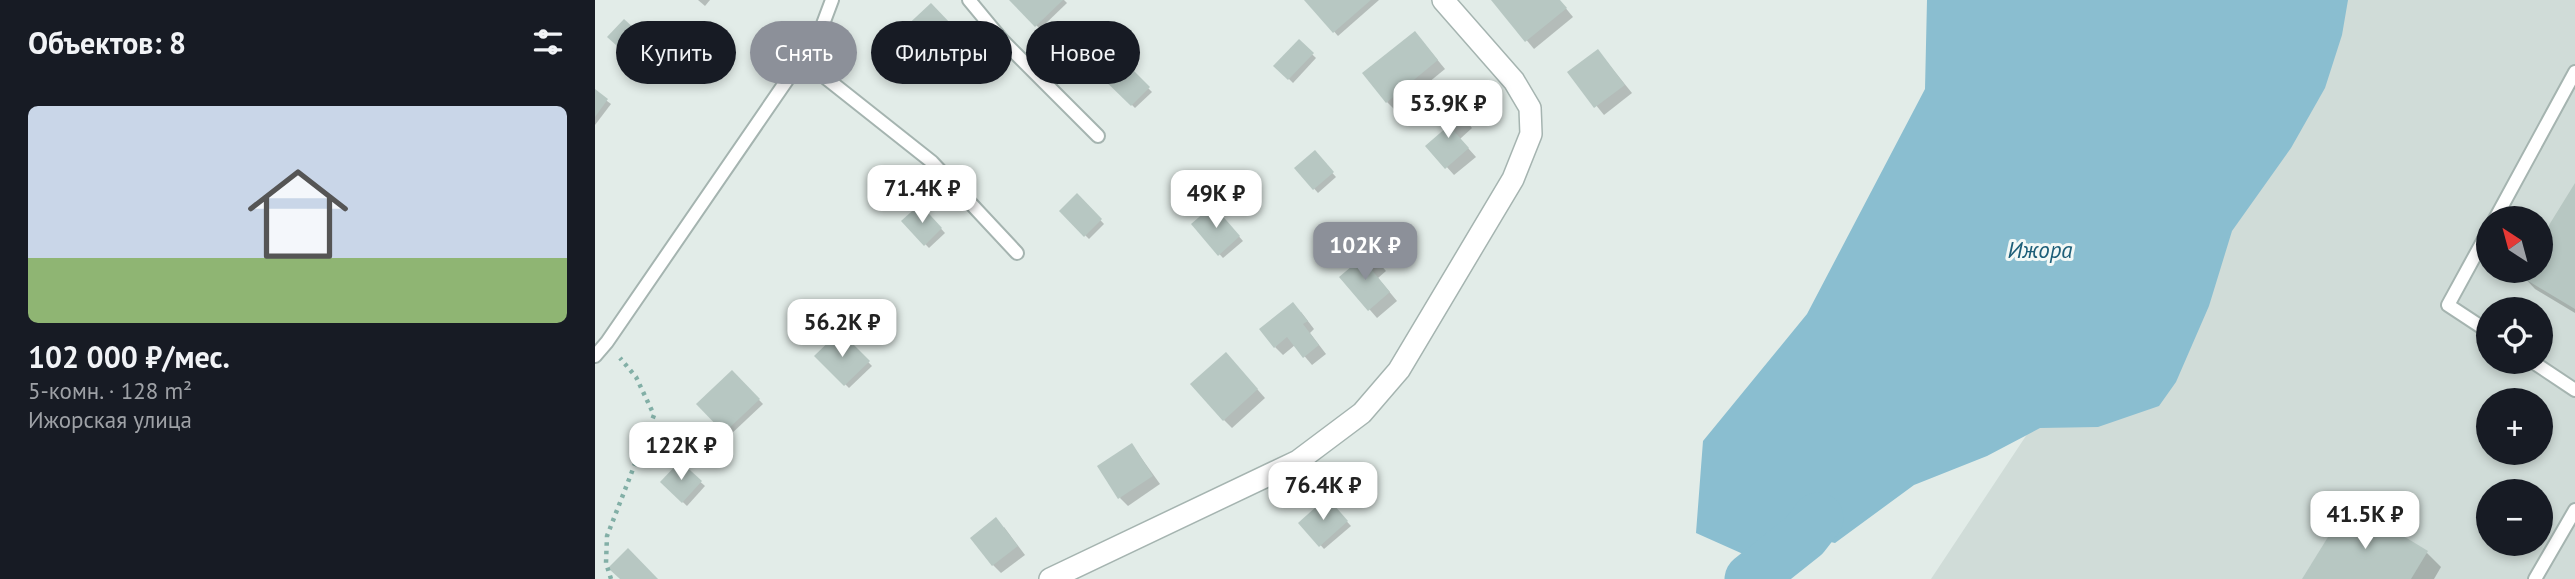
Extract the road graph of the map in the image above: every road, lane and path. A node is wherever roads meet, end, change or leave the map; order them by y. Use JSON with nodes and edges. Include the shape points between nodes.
{"nodes":[{"id":1,"x":832,"y":0,"type":"edge"},
{"id":2,"x":969,"y":0,"type":"edge"},
{"id":3,"x":1443,"y":0,"type":"edge"},
{"id":4,"x":824,"y":21,"type":"edge"},
{"id":5,"x":2575,"y":72,"type":"edge"},
{"id":6,"x":785,"y":84,"type":"edge"},
{"id":7,"x":834,"y":84,"type":"edge"},
{"id":8,"x":1098,"y":136,"type":"dead end"},
{"id":9,"x":2502,"y":206,"type":"edge"},
{"id":10,"x":1017,"y":253,"type":"dead end"},
{"id":11,"x":2476,"y":254,"type":"edge"},
{"id":12,"x":2476,"y":323,"type":"edge"},
{"id":13,"x":607,"y":342,"type":"junction"},
{"id":14,"x":595,"y":356,"type":"edge"},
{"id":15,"x":2551,"y":374,"type":"edge"},
{"id":16,"x":2575,"y":390,"type":"edge"},
{"id":17,"x":2575,"y":510,"type":"edge"},
{"id":18,"x":611,"y":579,"type":"edge"},
{"id":19,"x":1050,"y":579,"type":"edge"},
{"id":20,"x":2535,"y":579,"type":"edge"}],
"edges":[{"from":1,"to":4,"type":"lane"},
{"from":2,"to":8,"type":"lane","via":[[1003,41]]},
{"from":3,"to":19,"type":"street","via":[[1514,81],[1530,108],[1531,134],[1513,179],[1399,370],[1362,413],[1298,461]]},
{"from":5,"to":9,"type":"lane"},
{"from":6,"to":13,"type":"lane"},
{"from":7,"to":10,"type":"lane","via":[[932,162]]},
{"from":11,"to":12,"type":"lane","via":[[2448,305]]},
{"from":13,"to":14,"type":"lane"},
{"from":13,"to":18,"type":"path","via":[[636,377],[654,415],[607,536]]},
{"from":15,"to":16,"type":"lane"},
{"from":17,"to":20,"type":"lane"}]}
